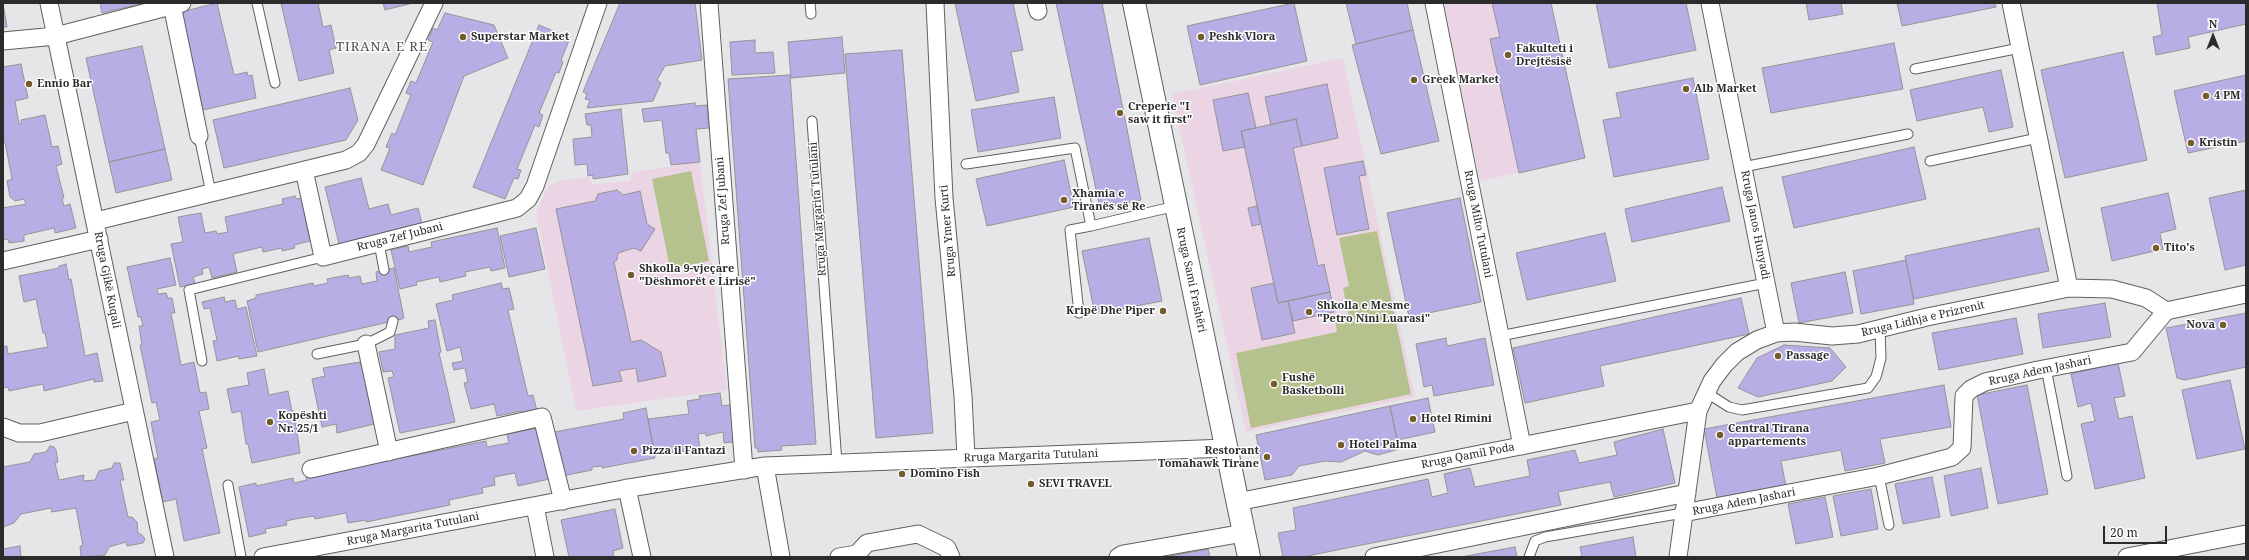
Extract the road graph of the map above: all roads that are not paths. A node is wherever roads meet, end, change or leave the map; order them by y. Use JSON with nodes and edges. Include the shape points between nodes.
{"nodes":[{"id":1,"x":49,"y":3,"type":"edge"},
{"id":2,"x":257,"y":3,"type":"edge"},
{"id":3,"x":434,"y":3,"type":"edge"},
{"id":4,"x":598,"y":3,"type":"edge"},
{"id":5,"x":709,"y":3,"type":"edge"},
{"id":6,"x":810,"y":3,"type":"edge"},
{"id":7,"x":935,"y":3,"type":"edge"},
{"id":8,"x":1134,"y":3,"type":"edge"},
{"id":9,"x":1434,"y":3,"type":"edge"},
{"id":10,"x":1710,"y":3,"type":"edge"},
{"id":11,"x":2011,"y":3,"type":"edge"},
{"id":12,"x":177,"y":4,"type":"edge"},
{"id":13,"x":811,"y":14,"type":"dead end"},
{"id":14,"x":56,"y":36,"type":"junction"},
{"id":15,"x":3,"y":41,"type":"edge"},
{"id":16,"x":2020,"y":48,"type":"junction"},
{"id":17,"x":1915,"y":69,"type":"dead end"},
{"id":18,"x":275,"y":83,"type":"dead end"},
{"id":19,"x":812,"y":121,"type":"dead end"},
{"id":20,"x":1908,"y":134,"type":"dead end"},
{"id":21,"x":199,"y":136,"type":"joint"},
{"id":22,"x":2038,"y":138,"type":"junction"},
{"id":23,"x":1930,"y":161,"type":"dead end"},
{"id":24,"x":966,"y":164,"type":"dead end"},
{"id":25,"x":1743,"y":167,"type":"junction"},
{"id":26,"x":304,"y":170,"type":"junction"},
{"id":27,"x":211,"y":193,"type":"junction"},
{"id":28,"x":1176,"y":206,"type":"junction"},
{"id":29,"x":96,"y":221,"type":"junction"},
{"id":30,"x":1091,"y":226,"type":"junction"},
{"id":31,"x":99,"y":239,"type":"junction"},
{"id":32,"x":379,"y":243,"type":"junction"},
{"id":33,"x":323,"y":257,"type":"junction"},
{"id":34,"x":3,"y":261,"type":"edge"},
{"id":35,"x":384,"y":270,"type":"dead end"},
{"id":36,"x":1766,"y":283,"type":"junction"},
{"id":37,"x":2068,"y":288,"type":"junction"},
{"id":38,"x":2246,"y":294,"type":"edge"},
{"id":39,"x":2166,"y":311,"type":"junction"},
{"id":40,"x":1079,"y":313,"type":"dead end"},
{"id":41,"x":393,"y":321,"type":"dead end"},
{"id":42,"x":1880,"y":329,"type":"junction"},
{"id":43,"x":1776,"y":333,"type":"junction"},
{"id":44,"x":1500,"y":336,"type":"junction"},
{"id":45,"x":366,"y":344,"type":"junction"},
{"id":46,"x":317,"y":354,"type":"dead end"},
{"id":47,"x":202,"y":361,"type":"dead end"},
{"id":48,"x":2046,"y":368,"type":"junction"},
{"id":49,"x":1707,"y":393,"type":"junction"},
{"id":50,"x":134,"y":411,"type":"junction"},
{"id":51,"x":1698,"y":411,"type":"junction"},
{"id":52,"x":3,"y":427,"type":"edge"},
{"id":53,"x":1522,"y":446,"type":"junction"},
{"id":54,"x":1226,"y":448,"type":"junction"},
{"id":55,"x":389,"y":452,"type":"junction"},
{"id":56,"x":966,"y":458,"type":"junction"},
{"id":57,"x":837,"y":463,"type":"junction"},
{"id":58,"x":765,"y":466,"type":"junction"},
{"id":59,"x":311,"y":469,"type":"dead end"},
{"id":60,"x":744,"y":470,"type":"junction"},
{"id":61,"x":1879,"y":476,"type":"junction"},
{"id":62,"x":2068,"y":476,"type":"dead end"},
{"id":63,"x":228,"y":485,"type":"dead end"},
{"id":64,"x":628,"y":488,"type":"junction"},
{"id":65,"x":1687,"y":493,"type":"junction"},
{"id":66,"x":563,"y":501,"type":"junction"},
{"id":67,"x":1237,"y":502,"type":"junction"},
{"id":68,"x":534,"y":506,"type":"junction"},
{"id":69,"x":1683,"y":513,"type":"junction"},
{"id":70,"x":1889,"y":525,"type":"dead end"},
{"id":71,"x":1244,"y":533,"type":"junction"},
{"id":72,"x":2246,"y":534,"type":"edge"},
{"id":73,"x":314,"y":552,"type":"edge"},
{"id":74,"x":165,"y":557,"type":"edge"},
{"id":75,"x":241,"y":557,"type":"edge"},
{"id":76,"x":263,"y":557,"type":"edge"},
{"id":77,"x":545,"y":557,"type":"edge"},
{"id":78,"x":642,"y":557,"type":"edge"},
{"id":79,"x":781,"y":557,"type":"edge"},
{"id":80,"x":839,"y":557,"type":"edge"},
{"id":81,"x":951,"y":557,"type":"edge"},
{"id":82,"x":1118,"y":557,"type":"edge"},
{"id":83,"x":1249,"y":557,"type":"edge"},
{"id":84,"x":1374,"y":557,"type":"edge"},
{"id":85,"x":1529,"y":557,"type":"edge"},
{"id":86,"x":1678,"y":557,"type":"edge"},
{"id":87,"x":2127,"y":557,"type":"edge"}],
"edges":[{"from":1,"to":14,"type":"street","name":"Rruga Gjikë Kuqali"},
{"from":2,"to":18,"type":"lane"},
{"from":3,"to":26,"type":"street","via":[[366,144],[359,153],[346,160]]},
{"from":4,"to":32,"type":"street","name":"Rruga Zef Jubani","via":[[535,186],[528,199],[517,208]]},
{"from":5,"to":60,"type":"street","name":"Rruga Zef Jubani"},
{"from":6,"to":13,"type":"lane"},
{"from":7,"to":56,"type":"street","name":"Rruga Ymer Kurti","via":[[944,198],[963,396]]},
{"from":8,"to":28,"type":"main road","name":"Rruga Sami Frashëri"},
{"from":9,"to":44,"type":"street","name":"Rruga Milto Tutulani"},
{"from":10,"to":25,"type":"street","name":"Rruga Janos Hunyadi"},
{"from":11,"to":16,"type":"street"},
{"from":12,"to":14,"type":"street"},
{"from":12,"to":21,"type":"street"},
{"from":14,"to":15,"type":"street"},
{"from":14,"to":29,"type":"street","name":"Rruga Gjikë Kuqali"},
{"from":16,"to":17,"type":"lane"},
{"from":16,"to":22,"type":"street"},
{"from":19,"to":57,"type":"lane","name":"Rruga Margarita Tutulani"},
{"from":20,"to":25,"type":"lane"},
{"from":21,"to":27,"type":"lane"},
{"from":22,"to":23,"type":"lane"},
{"from":22,"to":37,"type":"street"},
{"from":24,"to":30,"type":"lane","via":[[1075,148]]},
{"from":25,"to":36,"type":"street","name":"Rruga Janos Hunyadi"},
{"from":26,"to":27,"type":"street"},
{"from":26,"to":33,"type":"street"},
{"from":27,"to":29,"type":"street"},
{"from":28,"to":30,"type":"lane"},
{"from":28,"to":54,"type":"main road","name":"Rruga Sami Frashëri"},
{"from":29,"to":31,"type":"street","name":"Rruga Gjikë Kuqali"},
{"from":30,"to":40,"type":"lane","via":[[1070,230]]},
{"from":31,"to":34,"type":"street"},
{"from":31,"to":50,"type":"street","name":"Rruga Gjikë Kuqali"},
{"from":32,"to":33,"type":"street","name":"Rruga Zef Jubani"},
{"from":32,"to":35,"type":"lane"},
{"from":33,"to":47,"type":"lane","name":"Rruga Zef Jubani","via":[[189,290]]},
{"from":36,"to":43,"type":"street","name":"Rruga Janos Hunyadi"},
{"from":36,"to":44,"type":"lane"},
{"from":37,"to":39,"type":"street","name":"Rruga Lidhja e Prizrenit","via":[[2112,289],[2146,298]]},
{"from":37,"to":42,"type":"street","name":"Rruga Lidhja e Prizrenit"},
{"from":38,"to":39,"type":"street"},
{"from":39,"to":48,"type":"street","name":"Rruga Adem Jashari","via":[[2132,352]]},
{"from":41,"to":45,"type":"lane","via":[[390,332]]},
{"from":42,"to":43,"type":"street","name":"Rruga Lidhja e Prizrenit","via":[[1832,336]]},
{"from":42,"to":49,"type":"lane","via":[[1881,358],[1876,377],[1868,388],[1742,410],[1729,407]]},
{"from":43,"to":49,"type":"street","via":[[1757,340],[1737,352],[1724,365]]},
{"from":44,"to":53,"type":"street","name":"Rruga Milto Tutulani"},
{"from":45,"to":46,"type":"lane"},
{"from":45,"to":55,"type":"street"},
{"from":48,"to":61,"type":"street","name":"Rruga Adem Jashari","via":[[1984,382],[1970,389],[1964,396],[1962,448],[1952,457]]},
{"from":48,"to":62,"type":"lane"},
{"from":49,"to":51,"type":"street"},
{"from":50,"to":52,"type":"street","via":[[40,433],[19,433]]},
{"from":50,"to":74,"type":"street","name":"Rruga Gjikë Kuqali"},
{"from":51,"to":53,"type":"street","name":"Rruga Qamil Poda"},
{"from":51,"to":65,"type":"street"},
{"from":53,"to":67,"type":"street","name":"Rruga Qamil Poda"},
{"from":54,"to":56,"type":"street","name":"Rruga Margarita Tutulani"},
{"from":54,"to":67,"type":"main road","name":"Rruga Sami Frashëri"},
{"from":55,"to":59,"type":"street"},
{"from":55,"to":66,"type":"street","via":[[542,417]]},
{"from":56,"to":57,"type":"street","name":"Rruga Margarita Tutulani"},
{"from":57,"to":58,"type":"street","name":"Rruga Margarita Tutulani"},
{"from":58,"to":60,"type":"street","name":"Rruga Margarita Tutulani"},
{"from":58,"to":79,"type":"street"},
{"from":60,"to":64,"type":"street","name":"Rruga Margarita Tutulani"},
{"from":61,"to":69,"type":"street","name":"Rruga Adem Jashari"},
{"from":61,"to":70,"type":"lane"},
{"from":63,"to":75,"type":"lane"},
{"from":64,"to":66,"type":"street","name":"Rruga Margarita Tutulani"},
{"from":64,"to":78,"type":"street"},
{"from":65,"to":69,"type":"street"},
{"from":65,"to":84,"type":"street"},
{"from":66,"to":68,"type":"street","name":"Rruga Margarita Tutulani"},
{"from":67,"to":71,"type":"main road","name":"Rruga Sami Frashëri"},
{"from":68,"to":73,"type":"street","name":"Rruga Margarita Tutulani"},
{"from":68,"to":77,"type":"street"},
{"from":69,"to":85,"type":"lane","via":[[1545,537],[1535,541]]},
{"from":69,"to":86,"type":"street"},
{"from":71,"to":82,"type":"street","via":[[1123,554]]},
{"from":71,"to":83,"type":"main road","name":"Rruga Sami Frashëri"},
{"from":72,"to":87,"type":"street"},
{"from":73,"to":76,"type":"street","name":"Rruga Margarita Tutulani"},
{"from":80,"to":81,"type":"street","via":[[858,554],[867,543],[918,534],[947,548]]}]}
